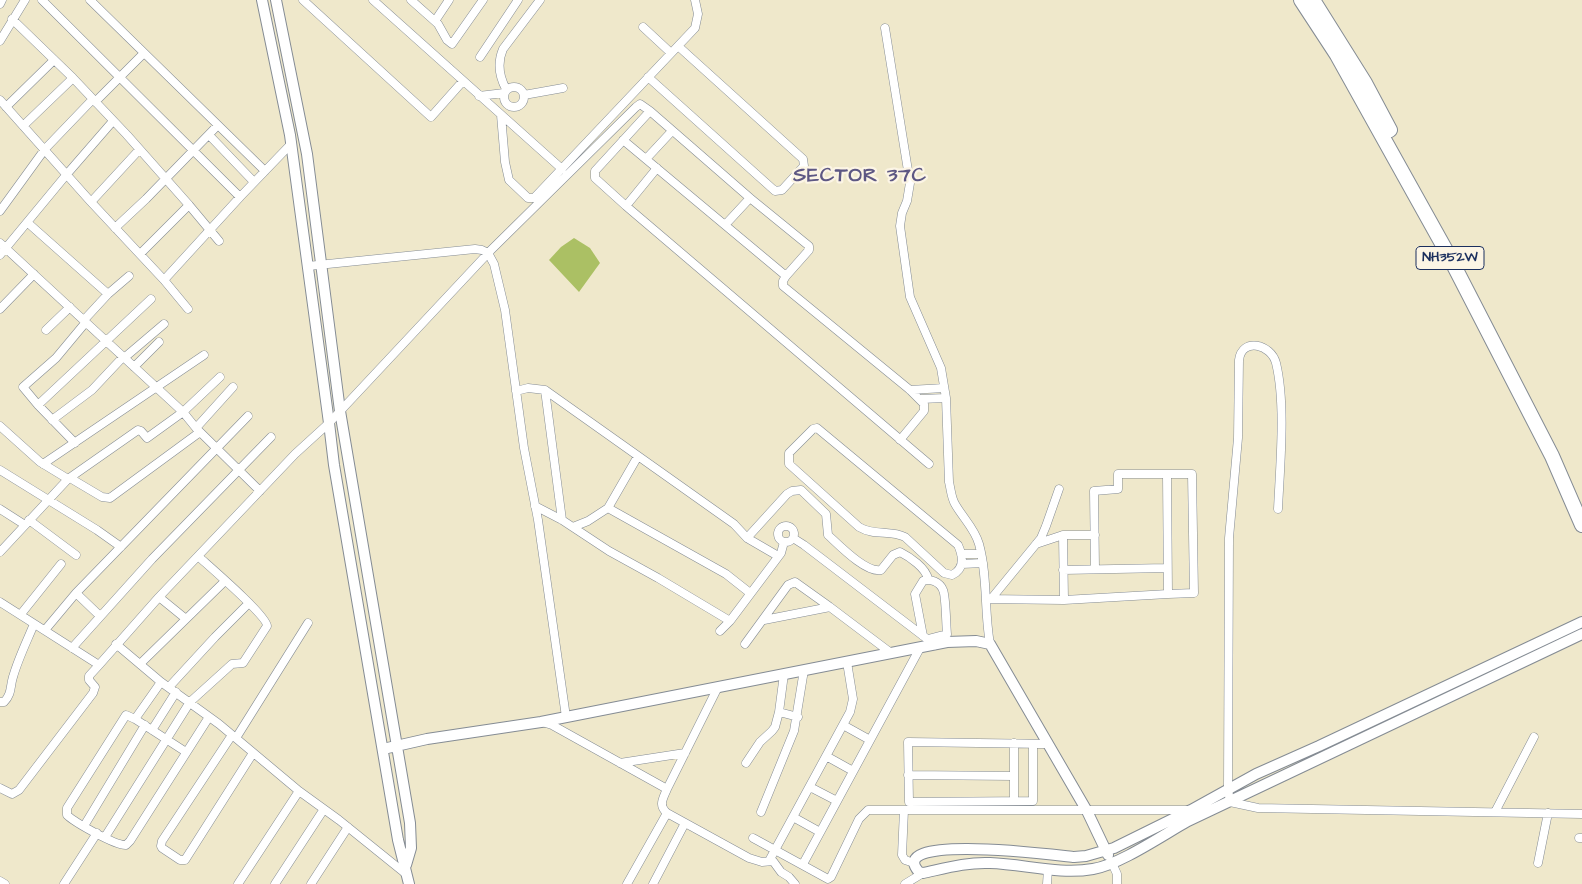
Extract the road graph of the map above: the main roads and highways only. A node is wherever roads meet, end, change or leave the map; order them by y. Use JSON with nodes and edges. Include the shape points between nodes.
{"nodes":[{"id":1,"x":1301,"y":0,"type":"edge"},
{"id":2,"x":1313,"y":0,"type":"edge"},
{"id":3,"x":1451,"y":251,"type":"junction"},
{"id":4,"x":1582,"y":500,"type":"edge"},
{"id":5,"x":1582,"y":525,"type":"edge"}],
"edges":[{"from":1,"to":3,"type":"highway","number":"NH352W","via":[[1337,55]]},
{"from":2,"to":3,"type":"highway","number":"NH352W","via":[[1365,83]]},
{"from":3,"to":4,"type":"highway","number":"NH352W","via":[[1530,392]]},
{"from":3,"to":5,"type":"highway","number":"NH352W"}]}
